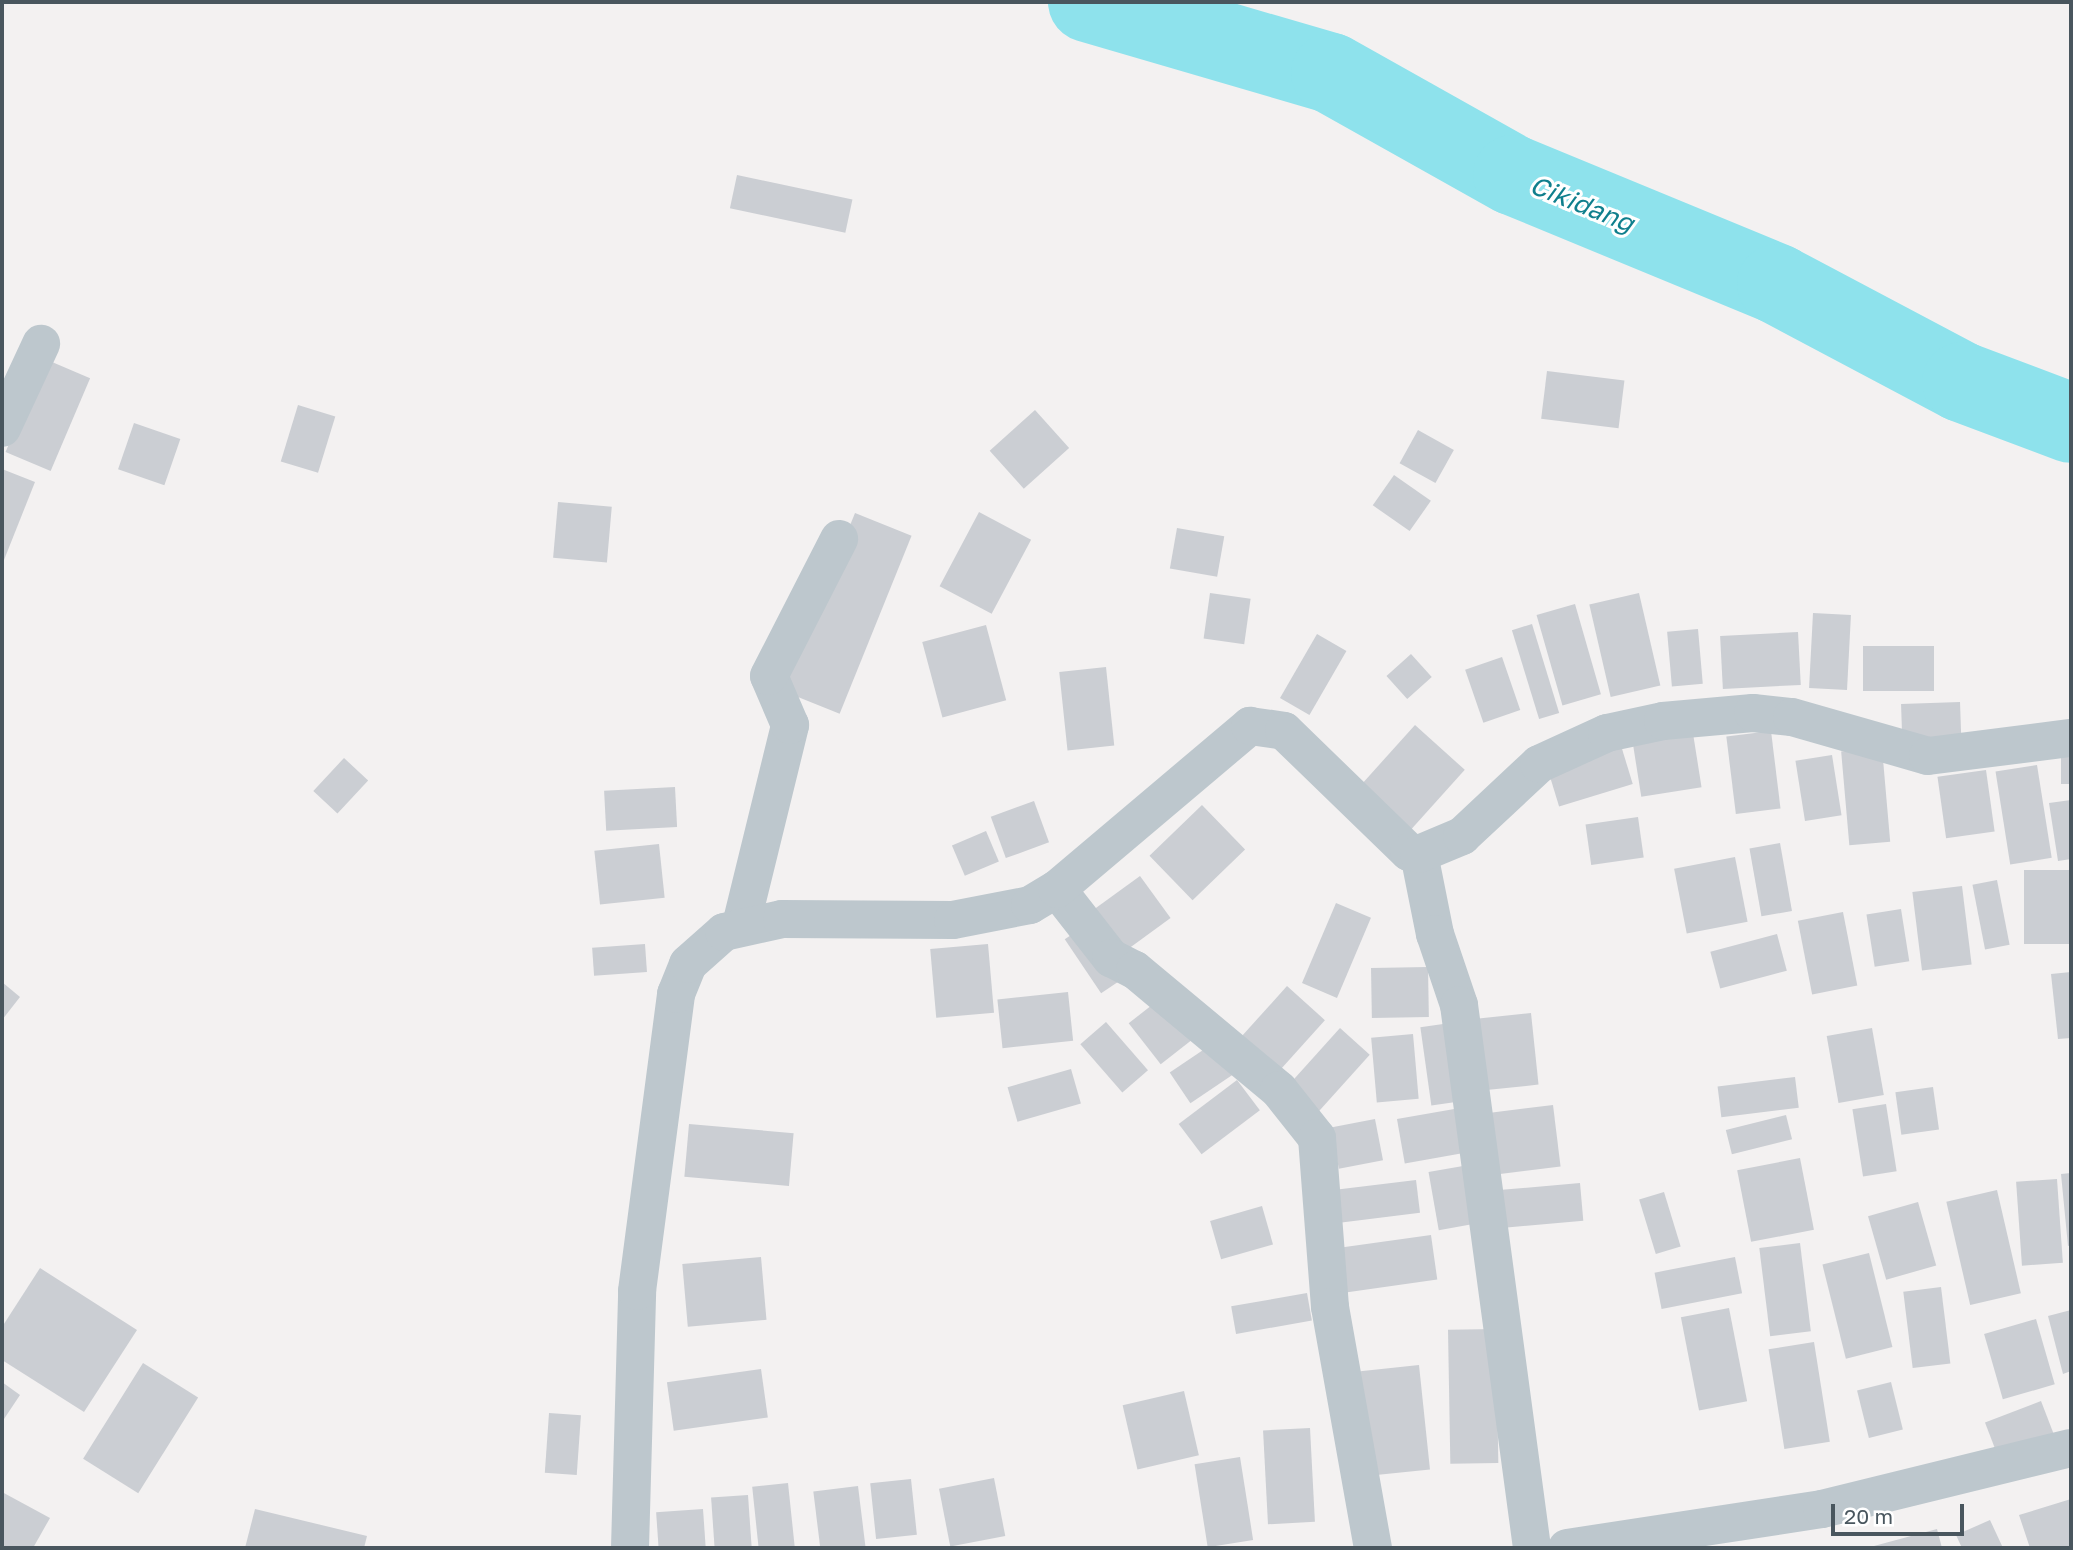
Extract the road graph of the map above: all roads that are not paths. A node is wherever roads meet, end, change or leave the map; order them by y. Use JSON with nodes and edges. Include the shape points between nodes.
{"nodes":[{"id":1,"x":41,"y":344,"type":"dead end"},
{"id":2,"x":2,"y":428,"type":"edge"},
{"id":3,"x":839,"y":539,"type":"dead end"},
{"id":4,"x":2071,"y":738,"type":"edge"},
{"id":5,"x":1419,"y":854,"type":"junction"},
{"id":6,"x":1057,"y":889,"type":"junction"},
{"id":7,"x":741,"y":925,"type":"junction"},
{"id":8,"x":2071,"y":1448,"type":"edge"},
{"id":9,"x":630,"y":1548,"type":"edge"},
{"id":10,"x":1373,"y":1548,"type":"edge"},
{"id":11,"x":1532,"y":1548,"type":"edge"},
{"id":12,"x":1567,"y":1548,"type":"edge"}],
"edges":[{"from":1,"to":2,"type":"street"},
{"from":3,"to":7,"type":"street","via":[[769,676],[790,725]]},
{"from":4,"to":5,"type":"street","via":[[1928,757],[1792,717],[1754,713],[1662,721],[1607,733],[1539,764],[1462,836]]},
{"from":5,"to":6,"type":"street","via":[[1409,852],[1284,731],[1250,726]]},
{"from":5,"to":11,"type":"street","via":[[1435,933],[1459,1005]]},
{"from":6,"to":7,"type":"street","via":[[992,916],[782,919]]},
{"from":6,"to":10,"type":"street","via":[[1111,958],[1135,970],[1279,1090],[1317,1138],[1330,1307]]},
{"from":7,"to":9,"type":"street","via":[[702,947],[676,995],[637,1291]]},
{"from":8,"to":12,"type":"street","via":[[1822,1509]]}]}
